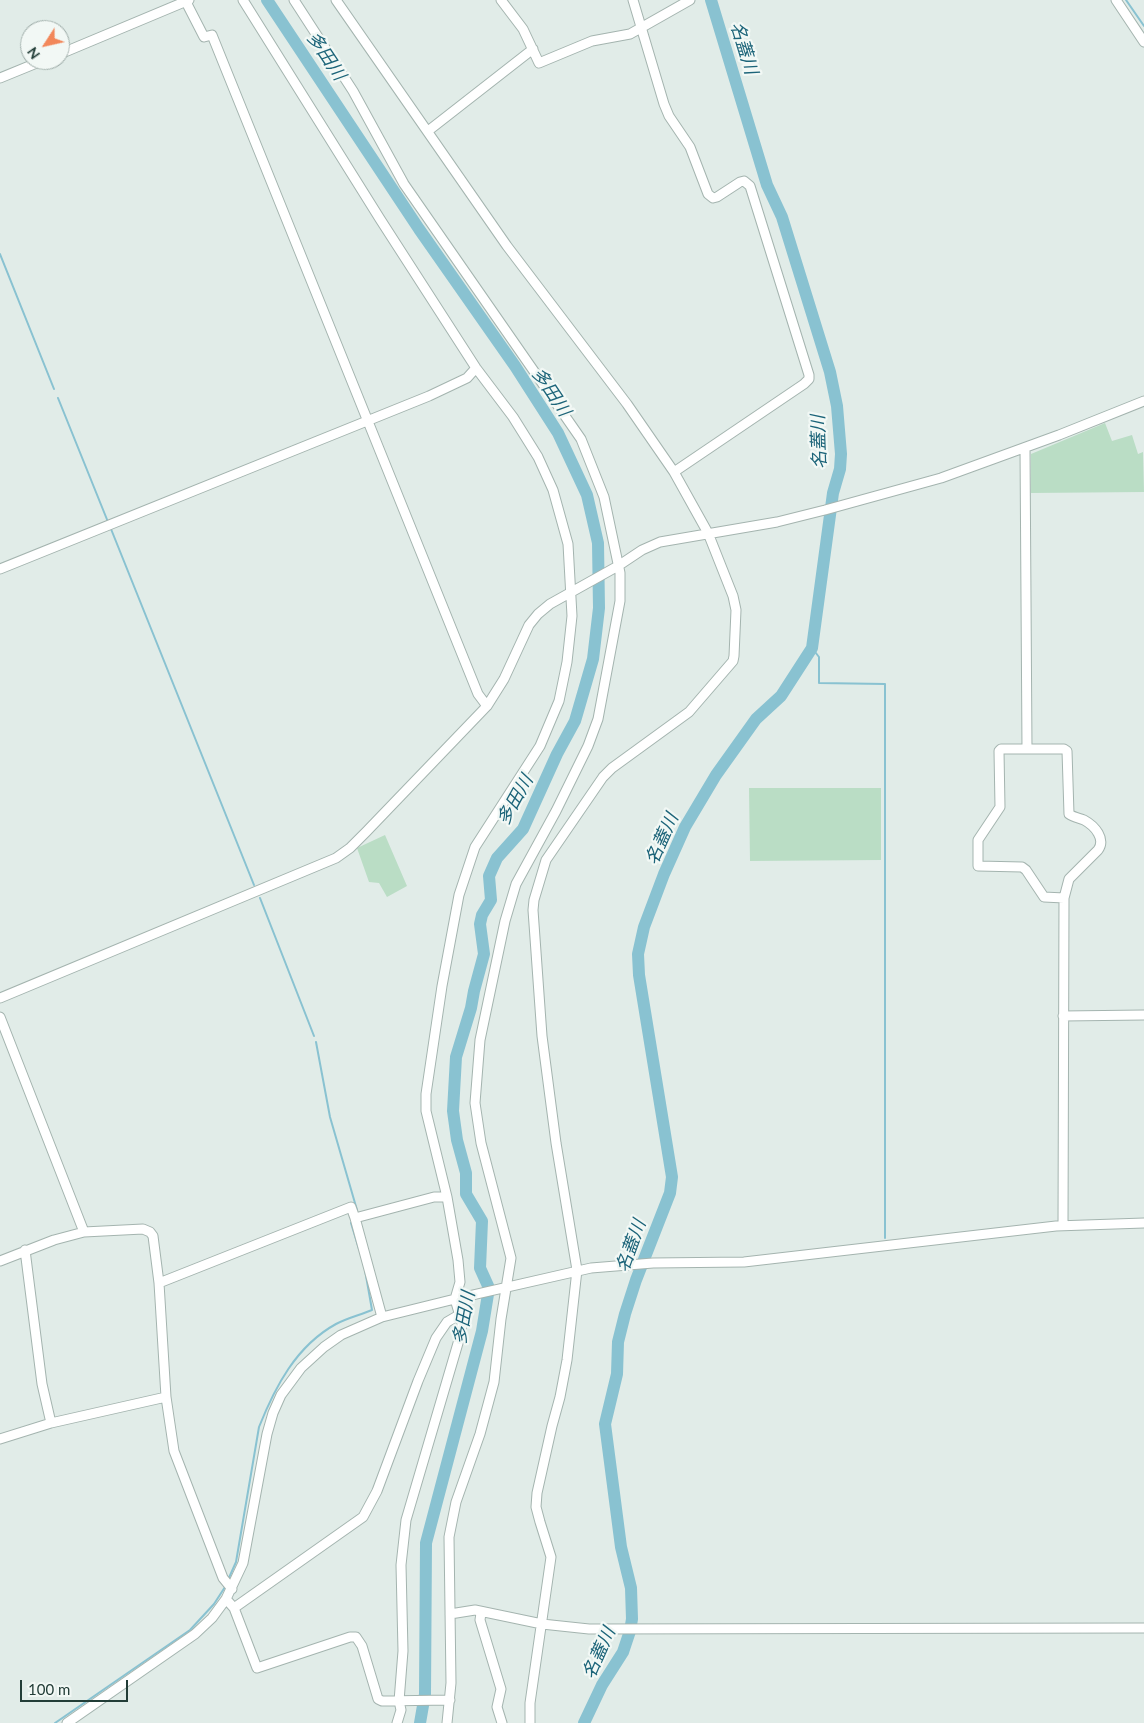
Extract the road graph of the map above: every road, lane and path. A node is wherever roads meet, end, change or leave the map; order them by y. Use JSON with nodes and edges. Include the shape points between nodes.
{"nodes":[{"id":1,"x":243,"y":0,"type":"edge"},
{"id":2,"x":294,"y":0,"type":"edge"},
{"id":3,"x":336,"y":0,"type":"edge"},
{"id":4,"x":500,"y":0,"type":"edge"},
{"id":5,"x":633,"y":0,"type":"edge"},
{"id":6,"x":690,"y":0,"type":"edge"},
{"id":7,"x":1116,"y":0,"type":"edge"},
{"id":8,"x":188,"y":1,"type":"edge"},
{"id":9,"x":641,"y":27,"type":"junction"},
{"id":10,"x":1144,"y":42,"type":"edge"},
{"id":11,"x":533,"y":49,"type":"junction"},
{"id":12,"x":70,"y":50,"type":"edge"},
{"id":13,"x":20,"y":70,"type":"edge"},
{"id":14,"x":0,"y":78,"type":"edge"},
{"id":15,"x":428,"y":131,"type":"junction"},
{"id":16,"x":476,"y":368,"type":"junction"},
{"id":17,"x":1144,"y":401,"type":"edge"},
{"id":18,"x":368,"y":421,"type":"junction"},
{"id":19,"x":1024,"y":448,"type":"junction"},
{"id":20,"x":674,"y":472,"type":"junction"},
{"id":21,"x":708,"y":533,"type":"junction"},
{"id":22,"x":616,"y":567,"type":"junction"},
{"id":23,"x":0,"y":569,"type":"edge"},
{"id":24,"x":572,"y":591,"type":"junction"},
{"id":25,"x":487,"y":706,"type":"junction"},
{"id":26,"x":1027,"y":749,"type":"junction"},
{"id":27,"x":1064,"y":898,"type":"junction"},
{"id":28,"x":0,"y":998,"type":"edge"},
{"id":29,"x":1144,"y":1015,"type":"edge"},
{"id":30,"x":1063,"y":1016,"type":"junction"},
{"id":31,"x":0,"y":1017,"type":"edge"},
{"id":32,"x":447,"y":1197,"type":"junction"},
{"id":33,"x":354,"y":1218,"type":"junction"},
{"id":34,"x":1144,"y":1223,"type":"edge"},
{"id":35,"x":1063,"y":1225,"type":"junction"},
{"id":36,"x":84,"y":1232,"type":"junction"},
{"id":37,"x":25,"y":1250,"type":"junction"},
{"id":38,"x":0,"y":1261,"type":"edge"},
{"id":39,"x":577,"y":1270,"type":"junction"},
{"id":40,"x":159,"y":1283,"type":"junction"},
{"id":41,"x":503,"y":1287,"type":"junction"},
{"id":42,"x":458,"y":1298,"type":"junction"},
{"id":43,"x":459,"y":1315,"type":"junction"},
{"id":44,"x":382,"y":1317,"type":"junction"},
{"id":45,"x":166,"y":1397,"type":"junction"},
{"id":46,"x":51,"y":1424,"type":"junction"},
{"id":47,"x":0,"y":1439,"type":"edge"},
{"id":48,"x":229,"y":1585,"type":"junction"},
{"id":49,"x":226,"y":1599,"type":"junction"},
{"id":50,"x":234,"y":1608,"type":"junction"},
{"id":51,"x":481,"y":1613,"type":"junction"},
{"id":52,"x":450,"y":1614,"type":"junction"},
{"id":53,"x":542,"y":1624,"type":"junction"},
{"id":54,"x":1144,"y":1628,"type":"edge"},
{"id":55,"x":447,"y":1700,"type":"junction"},
{"id":56,"x":401,"y":1701,"type":"junction"},
{"id":57,"x":67,"y":1723,"type":"edge"},
{"id":58,"x":397,"y":1723,"type":"edge"},
{"id":59,"x":447,"y":1723,"type":"edge"},
{"id":60,"x":502,"y":1723,"type":"edge"},
{"id":61,"x":530,"y":1723,"type":"edge"}],
"edges":[{"from":1,"to":16,"type":"street"},
{"from":2,"to":22,"type":"street","via":[[353,91],[404,184],[581,439],[604,497],[618,561]]},
{"from":3,"to":15,"type":"street"},
{"from":4,"to":11,"type":"street"},
{"from":5,"to":9,"type":"street"},
{"from":6,"to":9,"type":"street"},
{"from":7,"to":10,"type":"street"},
{"from":8,"to":12,"type":"street"},
{"from":8,"to":18,"type":"street","via":[[204,37],[212,35]]},
{"from":9,"to":11,"type":"street","via":[[630,34],[592,41],[539,63]]},
{"from":9,"to":20,"type":"street","via":[[664,104],[690,147],[708,194],[712,198],[717,197],[744,181],[750,186],[809,375],[804,384]]},
{"from":11,"to":15,"type":"street"},
{"from":13,"to":14,"type":"street"},
{"from":15,"to":20,"type":"street","via":[[507,246],[627,404]]},
{"from":16,"to":18,"type":"street","via":[[467,378]]},
{"from":16,"to":24,"type":"street","via":[[513,417],[538,457],[553,490],[568,544]]},
{"from":17,"to":19,"type":"street"},
{"from":18,"to":23,"type":"street"},
{"from":18,"to":25,"type":"street","via":[[478,694]]},
{"from":19,"to":21,"type":"street","via":[[941,478],[825,510],[777,522]]},
{"from":19,"to":26,"type":"street"},
{"from":20,"to":21,"type":"street"},
{"from":21,"to":22,"type":"street","via":[[660,542]]},
{"from":21,"to":39,"type":"street","via":[[735,601],[733,661],[689,712],[603,777],[546,860],[534,900],[542,1036]]},
{"from":22,"to":24,"type":"street"},
{"from":22,"to":41,"type":"street","via":[[620,573],[620,601],[598,720],[560,803],[516,884],[480,1040],[475,1103],[481,1143],[511,1258]]},
{"from":24,"to":25,"type":"street","via":[[550,604],[529,625],[504,679]]},
{"from":24,"to":32,"type":"street","via":[[567,662],[559,701],[540,746],[476,846],[459,895],[426,1094],[426,1111]]},
{"from":25,"to":28,"type":"street","via":[[366,832],[336,858]]},
{"from":26,"to":27,"type":"street","via":[[1067,751],[1068,814],[1091,825],[1102,841],[1098,850],[1069,879]]},
{"from":26,"to":27,"type":"street","via":[[999,751],[1000,807],[978,840],[978,866],[1022,868],[1029,873],[1044,898]]},
{"from":27,"to":30,"type":"street"},
{"from":29,"to":30,"type":"street"},
{"from":30,"to":35,"type":"street"},
{"from":31,"to":36,"type":"street"},
{"from":32,"to":33,"type":"street","via":[[434,1197]]},
{"from":32,"to":42,"type":"street","via":[[458,1260]]},
{"from":33,"to":40,"type":"street","via":[[351,1206]]},
{"from":33,"to":44,"type":"street"},
{"from":34,"to":35,"type":"street"},
{"from":35,"to":39,"type":"street","via":[[744,1262],[653,1263]]},
{"from":36,"to":37,"type":"street"},
{"from":36,"to":40,"type":"street","via":[[143,1229],[150,1232],[155,1242]]},
{"from":37,"to":38,"type":"street"},
{"from":37,"to":46,"type":"street","via":[[42,1384]]},
{"from":39,"to":41,"type":"street"},
{"from":39,"to":53,"type":"street","via":[[567,1360],[537,1494],[536,1507],[551,1557]]},
{"from":40,"to":45,"type":"street"},
{"from":41,"to":42,"type":"street"},
{"from":41,"to":52,"type":"street","via":[[494,1382],[452,1520]]},
{"from":42,"to":43,"type":"street"},
{"from":42,"to":44,"type":"street"},
{"from":43,"to":50,"type":"street","via":[[448,1322],[436,1338],[377,1491],[363,1517]]},
{"from":43,"to":56,"type":"street","via":[[461,1333],[405,1529],[401,1565]]},
{"from":44,"to":48,"type":"street","via":[[324,1346],[301,1368],[281,1395],[268,1434],[243,1563]]},
{"from":45,"to":46,"type":"street"},
{"from":45,"to":48,"type":"street","via":[[174,1451]]},
{"from":46,"to":47,"type":"street"},
{"from":48,"to":49,"type":"street"},
{"from":49,"to":50,"type":"street"},
{"from":49,"to":57,"type":"street","via":[[195,1634]]},
{"from":50,"to":56,"type":"street","via":[[257,1668],[350,1637],[356,1638],[362,1646],[378,1699],[382,1702]]},
{"from":51,"to":52,"type":"street","via":[[476,1610]]},
{"from":51,"to":53,"type":"street"},
{"from":51,"to":60,"type":"street","via":[[480,1620],[501,1689],[497,1707]]},
{"from":52,"to":55,"type":"street","via":[[451,1683]]},
{"from":53,"to":54,"type":"street","via":[[589,1629]]},
{"from":53,"to":61,"type":"street"},
{"from":55,"to":56,"type":"street"},
{"from":55,"to":59,"type":"street"},
{"from":56,"to":58,"type":"street"}]}
